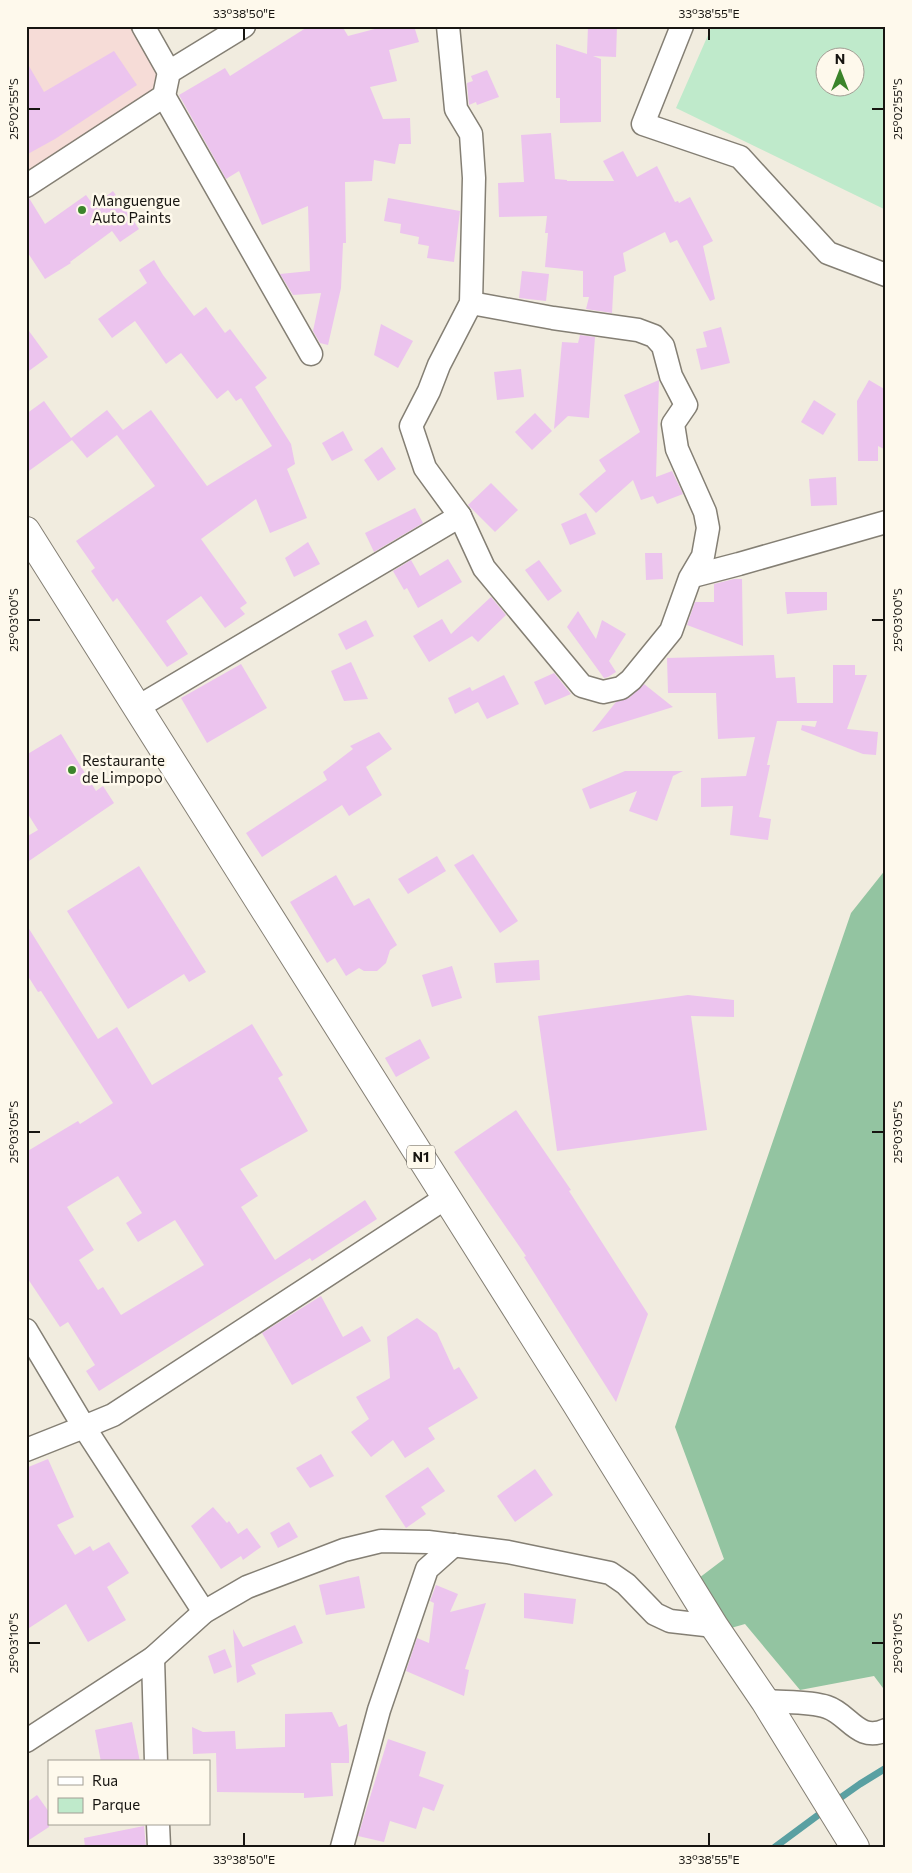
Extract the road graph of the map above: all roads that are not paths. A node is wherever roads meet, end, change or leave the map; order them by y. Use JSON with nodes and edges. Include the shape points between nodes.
{"nodes":[{"id":1,"x":143,"y":26,"type":"edge"},
{"id":2,"x":244,"y":26,"type":"edge"},
{"id":3,"x":448,"y":26,"type":"edge"},
{"id":4,"x":682,"y":26,"type":"edge"},
{"id":5,"x":169,"y":72,"type":"junction"},
{"id":6,"x":164,"y":96,"type":"junction"},
{"id":7,"x":26,"y":186,"type":"edge"},
{"id":8,"x":886,"y":275,"type":"edge"},
{"id":9,"x":471,"y":303,"type":"junction"},
{"id":10,"x":311,"y":354,"type":"dead end"},
{"id":11,"x":460,"y":516,"type":"junction"},
{"id":12,"x":886,"y":522,"type":"edge"},
{"id":13,"x":26,"y":531,"type":"edge"},
{"id":14,"x":693,"y":576,"type":"junction"},
{"id":15,"x":138,"y":707,"type":"junction"},
{"id":16,"x":447,"y":1197,"type":"junction"},
{"id":17,"x":26,"y":1330,"type":"edge"},
{"id":18,"x":84,"y":1427,"type":"junction"},
{"id":19,"x":26,"y":1450,"type":"edge"},
{"id":20,"x":454,"y":1545,"type":"junction"},
{"id":21,"x":204,"y":1612,"type":"junction"},
{"id":22,"x":714,"y":1626,"type":"junction"},
{"id":23,"x":153,"y":1658,"type":"junction"},
{"id":24,"x":765,"y":1701,"type":"junction"},
{"id":25,"x":886,"y":1730,"type":"edge"},
{"id":26,"x":26,"y":1741,"type":"edge"},
{"id":27,"x":156,"y":1760,"type":"edge"},
{"id":28,"x":158,"y":1826,"type":"edge"},
{"id":29,"x":159,"y":1847,"type":"edge"},
{"id":30,"x":342,"y":1847,"type":"edge"},
{"id":31,"x":855,"y":1847,"type":"edge"}],
"edges":[{"from":1,"to":5,"type":"street"},
{"from":2,"to":5,"type":"street"},
{"from":3,"to":9,"type":"street","via":[[456,109],[472,134]]},
{"from":4,"to":8,"type":"street","via":[[643,124],[740,157],[828,253]]},
{"from":5,"to":6,"type":"street"},
{"from":6,"to":7,"type":"street"},
{"from":6,"to":10,"type":"street"},
{"from":9,"to":11,"type":"street","via":[[411,426],[424,468]]},
{"from":9,"to":14,"type":"street","via":[[638,330],[654,336],[662,346],[671,376],[686,405],[673,424],[677,449],[705,512],[708,528],[703,556]]},
{"from":11,"to":14,"type":"street","via":[[484,568],[582,686],[603,692],[621,688],[631,680],[671,631]]},
{"from":11,"to":15,"type":"street"},
{"from":12,"to":14,"type":"street"},
{"from":13,"to":15,"type":"highway","number":"N1"},
{"from":15,"to":16,"type":"highway","number":"N1"},
{"from":16,"to":18,"type":"street","via":[[114,1415]]},
{"from":16,"to":22,"type":"highway","number":"N1"},
{"from":17,"to":18,"type":"street"},
{"from":18,"to":19,"type":"street"},
{"from":18,"to":21,"type":"street"},
{"from":20,"to":21,"type":"street","via":[[381,1542],[344,1550],[246,1588]]},
{"from":20,"to":22,"type":"street","via":[[508,1552],[610,1573],[626,1584],[655,1614],[670,1621]]},
{"from":20,"to":30,"type":"street","via":[[427,1569],[379,1710]]},
{"from":21,"to":23,"type":"street"},
{"from":22,"to":24,"type":"highway","number":"N1"},
{"from":23,"to":26,"type":"street"},
{"from":23,"to":27,"type":"street"},
{"from":24,"to":25,"type":"street","via":[[829,1708],[857,1730],[869,1733]]},
{"from":24,"to":31,"type":"highway","number":"N1"},
{"from":28,"to":29,"type":"street"}]}
